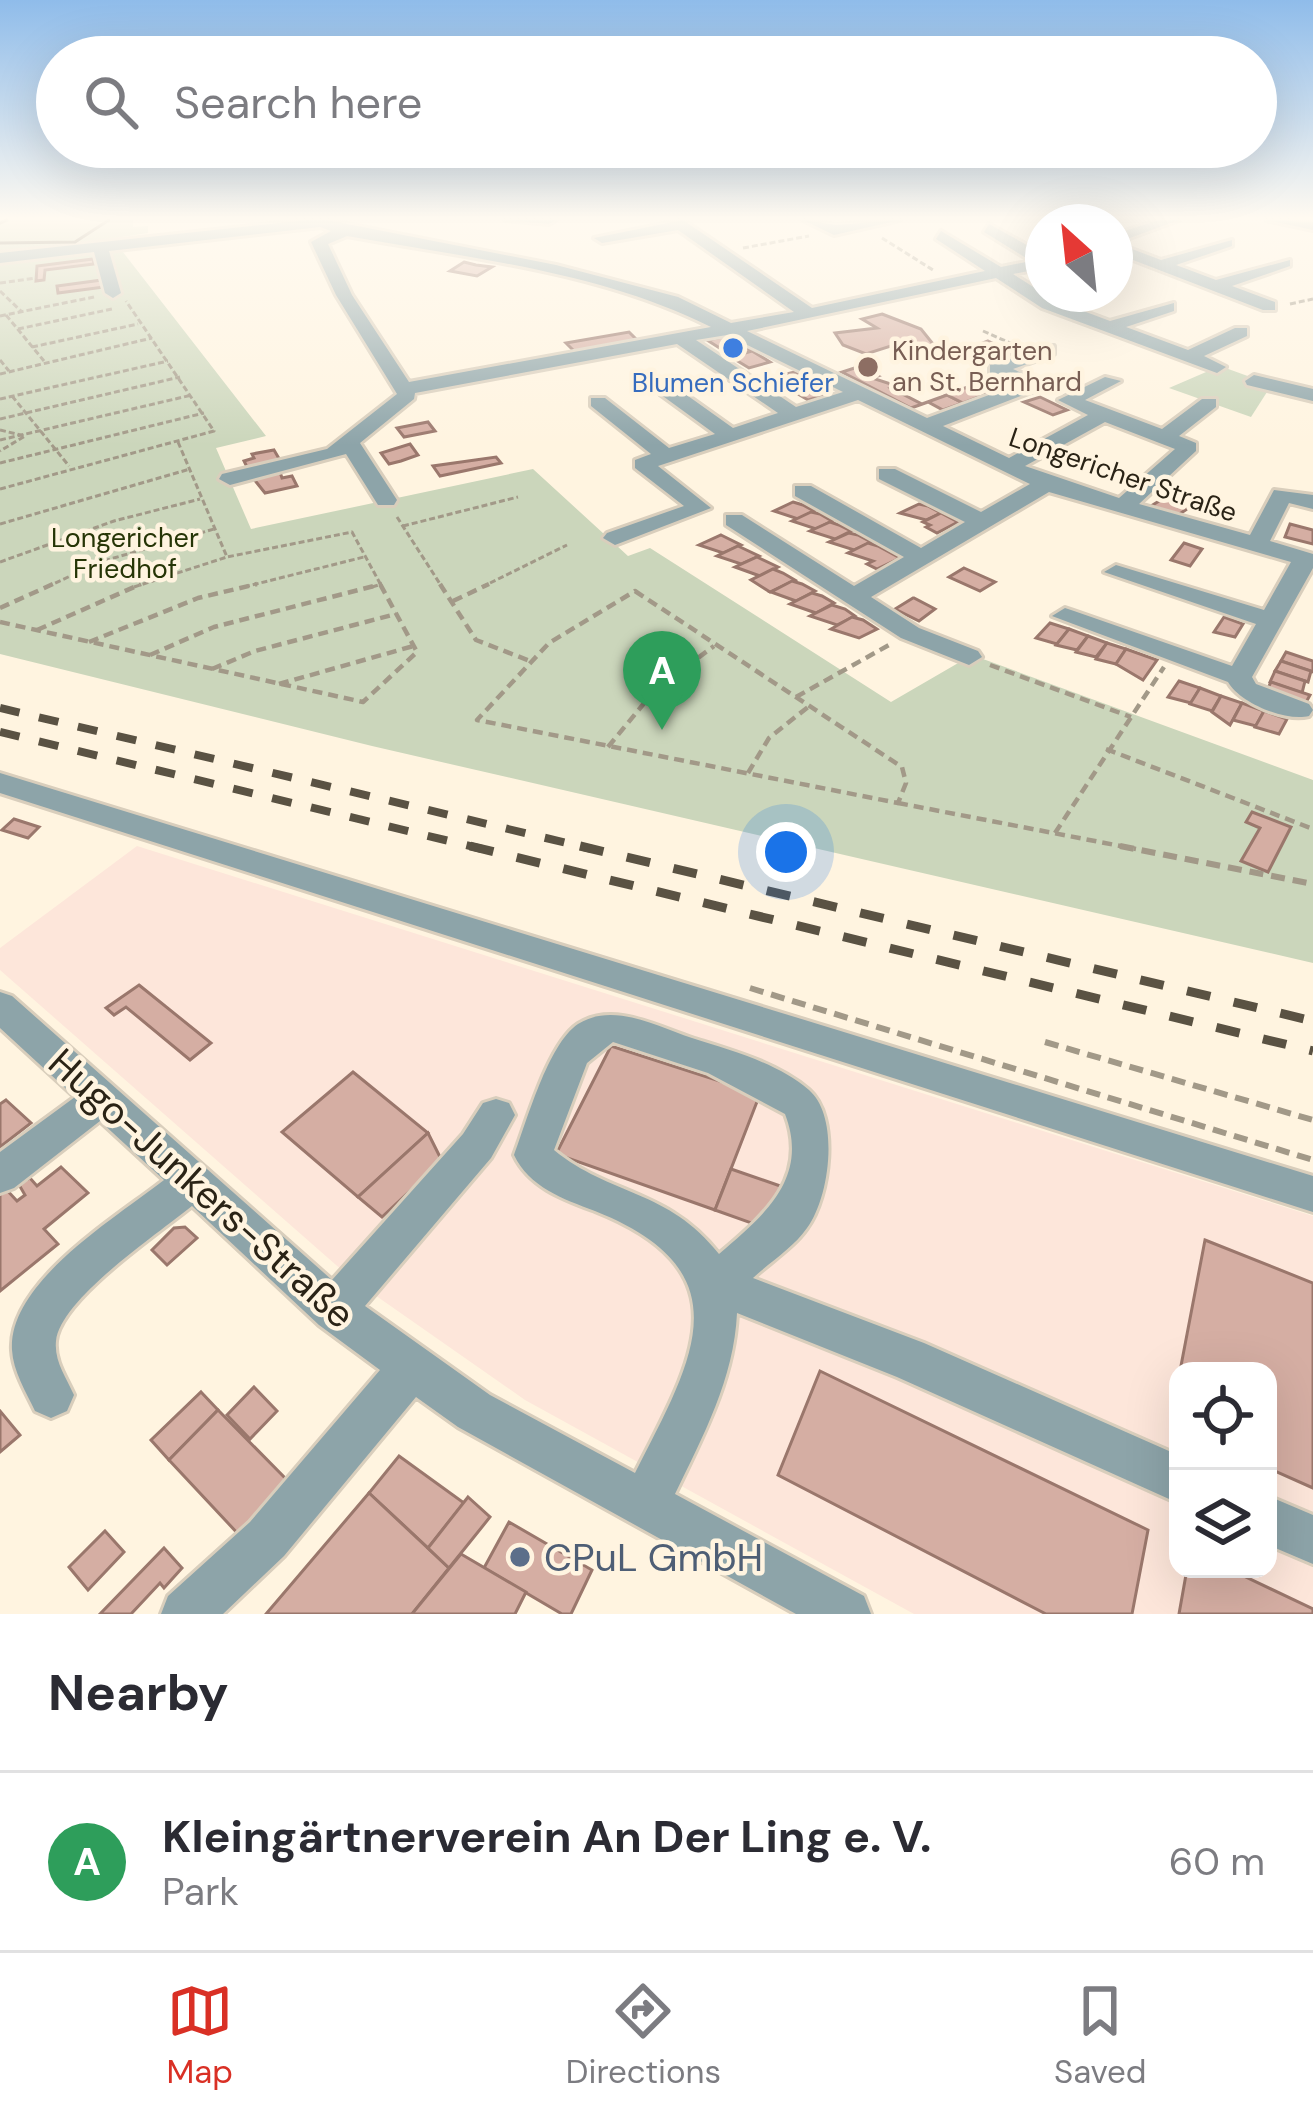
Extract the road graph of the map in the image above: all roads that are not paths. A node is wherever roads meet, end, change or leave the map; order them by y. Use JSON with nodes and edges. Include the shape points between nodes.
{"nodes":[{"id":1,"x":344,"y":295,"type":"edge"},
{"id":2,"x":645,"y":295,"type":"edge"},
{"id":3,"x":782,"y":295,"type":"edge"},
{"id":4,"x":899,"y":295,"type":"edge"},
{"id":5,"x":1241,"y":295,"type":"edge"},
{"id":6,"x":1290,"y":304,"type":"road end"},
{"id":7,"x":1269,"y":306,"type":"junction"},
{"id":8,"x":1168,"y":307,"type":"dead end"},
{"id":9,"x":1069,"y":312,"type":"edge"},
{"id":10,"x":809,"y":314,"type":"junction"},
{"id":11,"x":642,"y":324,"type":"dead end"},
{"id":12,"x":1109,"y":327,"type":"junction"},
{"id":13,"x":735,"y":328,"type":"junction"},
{"id":14,"x":677,"y":339,"type":"junction"},
{"id":15,"x":1042,"y":352,"type":"road end"},
{"id":16,"x":1187,"y":357,"type":"junction"},
{"id":17,"x":1217,"y":368,"type":"dead end"},
{"id":18,"x":1112,"y":381,"type":"dead end"},
{"id":19,"x":1254,"y":381,"type":"dead end"},
{"id":20,"x":1032,"y":385,"type":"junction"},
{"id":21,"x":404,"y":389,"type":"junction"},
{"id":22,"x":667,"y":390,"type":"dead end"},
{"id":23,"x":856,"y":394,"type":"junction"},
{"id":24,"x":1313,"y":395,"type":"edge"},
{"id":25,"x":1068,"y":400,"type":"junction"},
{"id":26,"x":598,"y":402,"type":"dead end"},
{"id":27,"x":1209,"y":403,"type":"dead end"},
{"id":28,"x":794,"y":414,"type":"junction"},
{"id":29,"x":1104,"y":415,"type":"junction"},
{"id":30,"x":922,"y":427,"type":"junction"},
{"id":31,"x":730,"y":435,"type":"junction"},
{"id":32,"x":1164,"y":437,"type":"junction"},
{"id":33,"x":348,"y":441,"type":"junction"},
{"id":34,"x":666,"y":456,"type":"junction"},
{"id":35,"x":1007,"y":467,"type":"junction"},
{"id":36,"x":887,"y":473,"type":"dead end"},
{"id":37,"x":230,"y":479,"type":"dead end"},
{"id":38,"x":1046,"y":484,"type":"junction"},
{"id":39,"x":803,"y":491,"type":"dead end"},
{"id":40,"x":386,"y":500,"type":"road end"},
{"id":41,"x":1313,"y":502,"type":"edge"},
{"id":42,"x":1120,"y":509,"type":"junction"},
{"id":43,"x":734,"y":520,"type":"dead end"},
{"id":44,"x":981,"y":521,"type":"junction"},
{"id":45,"x":614,"y":538,"type":"dead end"},
{"id":46,"x":1255,"y":547,"type":"junction"},
{"id":47,"x":921,"y":557,"type":"junction"},
{"id":48,"x":1309,"y":560,"type":"edge"},
{"id":49,"x":1116,"y":572,"type":"dead end"},
{"id":50,"x":852,"y":598,"type":"junction"},
{"id":51,"x":1065,"y":616,"type":"dead end"},
{"id":52,"x":1271,"y":620,"type":"junction"},
{"id":53,"x":969,"y":657,"type":"road end"},
{"id":54,"x":1239,"y":677,"type":"junction"},
{"id":55,"x":1299,"y":710,"type":"dead end"},
{"id":56,"x":0,"y":783,"type":"edge"},
{"id":57,"x":0,"y":1006,"type":"edge"},
{"id":58,"x":100,"y":1099,"type":"junction"},
{"id":59,"x":496,"y":1115,"type":"dead end"},
{"id":60,"x":0,"y":1174,"type":"edge"},
{"id":61,"x":191,"y":1183,"type":"junction"},
{"id":62,"x":1313,"y":1195,"type":"edge"},
{"id":63,"x":716,"y":1284,"type":"junction"},
{"id":64,"x":334,"y":1310,"type":"junction"},
{"id":65,"x":412,"y":1367,"type":"junction"},
{"id":66,"x":51,"y":1395,"type":"dead end"},
{"id":67,"x":1169,"y":1475,"type":"edge"},
{"id":68,"x":644,"y":1504,"type":"junction"},
{"id":69,"x":1277,"y":1524,"type":"edge"},
{"id":70,"x":1313,"y":1540,"type":"edge"},
{"id":71,"x":186,"y":1614,"type":"edge"},
{"id":72,"x":846,"y":1614,"type":"edge"}],
"edges":[{"from":1,"to":21,"type":"street"},
{"from":2,"to":13,"type":"street","name":"Longericher Straße"},
{"from":3,"to":10,"type":"street"},
{"from":4,"to":10,"type":"street"},
{"from":5,"to":7,"type":"street"},
{"from":6,"to":7,"type":"street"},
{"from":7,"to":16,"type":"street"},
{"from":8,"to":12,"type":"street"},
{"from":9,"to":12,"type":"street"},
{"from":10,"to":13,"type":"street"},
{"from":11,"to":14,"type":"street"},
{"from":12,"to":16,"type":"street"},
{"from":13,"to":14,"type":"street"},
{"from":13,"to":23,"type":"street","name":"Longericher Straße"},
{"from":14,"to":21,"type":"street"},
{"from":14,"to":28,"type":"street"},
{"from":15,"to":20,"type":"street","via":[[989,366]]},
{"from":16,"to":17,"type":"street"},
{"from":18,"to":25,"type":"street"},
{"from":19,"to":24,"type":"street"},
{"from":20,"to":25,"type":"street"},
{"from":20,"to":30,"type":"street"},
{"from":21,"to":33,"type":"street","via":[[407,395]]},
{"from":22,"to":31,"type":"street"},
{"from":23,"to":28,"type":"street"},
{"from":23,"to":30,"type":"street","name":"Longericher Straße"},
{"from":25,"to":29,"type":"street"},
{"from":26,"to":34,"type":"street"},
{"from":27,"to":32,"type":"street"},
{"from":28,"to":31,"type":"street"},
{"from":29,"to":32,"type":"street"},
{"from":29,"to":35,"type":"street"},
{"from":30,"to":35,"type":"street","name":"Longericher Straße"},
{"from":31,"to":34,"type":"street"},
{"from":32,"to":42,"type":"street","via":[[1189,447]]},
{"from":33,"to":37,"type":"street","via":[[334,454]]},
{"from":33,"to":40,"type":"street"},
{"from":34,"to":45,"type":"street","via":[[642,464],[700,508]]},
{"from":35,"to":38,"type":"street","name":"Longericher Straße"},
{"from":36,"to":44,"type":"street"},
{"from":38,"to":42,"type":"street","name":"Longericher Straße"},
{"from":38,"to":44,"type":"street"},
{"from":39,"to":47,"type":"street"},
{"from":41,"to":46,"type":"street","via":[[1282,495]]},
{"from":42,"to":46,"type":"street","name":"Longericher Straße"},
{"from":43,"to":50,"type":"street"},
{"from":44,"to":47,"type":"street"},
{"from":46,"to":48,"type":"street","name":"Longericher Straße"},
{"from":47,"to":50,"type":"street"},
{"from":48,"to":52,"type":"street"},
{"from":49,"to":52,"type":"street"},
{"from":50,"to":53,"type":"street"},
{"from":51,"to":54,"type":"street"},
{"from":52,"to":54,"type":"street"},
{"from":54,"to":55,"type":"street","via":[[1246,690]]},
{"from":56,"to":62,"type":"street"},
{"from":57,"to":58,"type":"street","name":"Hugo-Junkers-Straße"},
{"from":58,"to":60,"type":"street"},
{"from":58,"to":61,"type":"street","name":"Hugo-Junkers-Straße"},
{"from":59,"to":64,"type":"street"},
{"from":61,"to":64,"type":"street","name":"Hugo-Junkers-Straße"},
{"from":61,"to":66,"type":"street","via":[[52,1298],[35,1331],[34,1364]]},
{"from":63,"to":63,"type":"street","via":[[680,1234],[550,1175],[533,1155],[572,1055],[590,1035],[612,1027],[720,1062],[800,1105],[811,1132],[793,1215]]},
{"from":63,"to":67,"type":"street"},
{"from":63,"to":68,"type":"street","via":[[717,1348]]},
{"from":64,"to":65,"type":"street","name":"Hugo-Junkers-Straße"},
{"from":65,"to":68,"type":"street","name":"Hugo-Junkers-Straße","via":[[474,1411]]},
{"from":65,"to":71,"type":"street","via":[[267,1539]]},
{"from":68,"to":72,"type":"street","name":"Hugo-Junkers-Straße"},
{"from":69,"to":70,"type":"street"}]}
